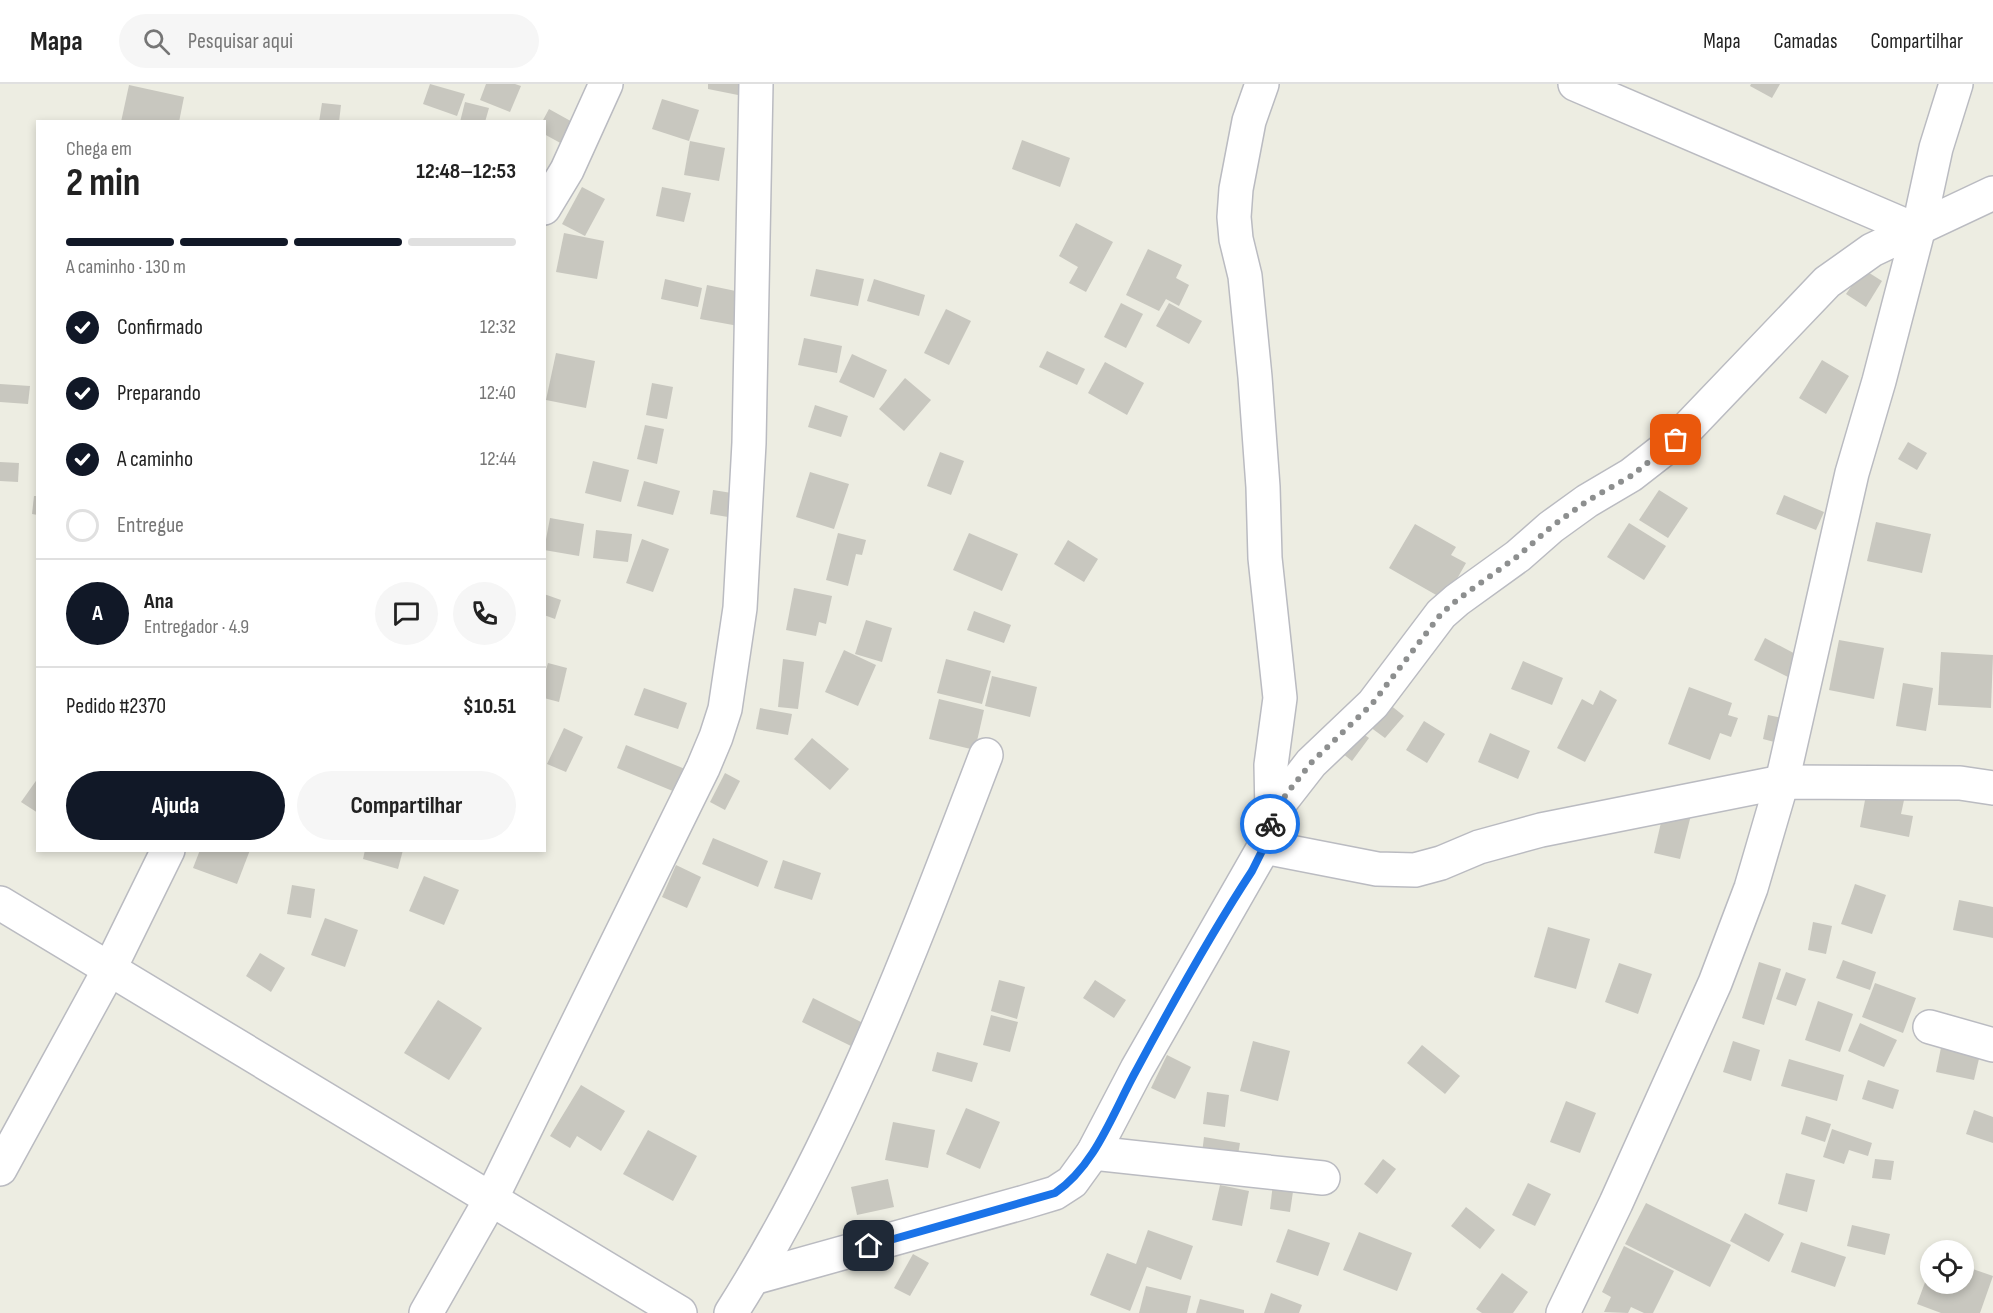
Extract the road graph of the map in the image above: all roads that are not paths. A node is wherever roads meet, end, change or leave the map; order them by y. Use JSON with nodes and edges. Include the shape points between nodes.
{"nodes":[{"id":1,"x":606,"y":84,"type":"edge"},
{"id":2,"x":756,"y":84,"type":"edge"},
{"id":3,"x":1262,"y":84,"type":"edge"},
{"id":4,"x":1575,"y":84,"type":"edge"},
{"id":5,"x":1956,"y":84,"type":"edge"},
{"id":6,"x":1993,"y":194,"type":"edge"},
{"id":7,"x":546,"y":205,"type":"edge"},
{"id":8,"x":1917,"y":231,"type":"junction"},
{"id":9,"x":987,"y":755,"type":"dead end"},
{"id":10,"x":1782,"y":782,"type":"junction"},
{"id":11,"x":1993,"y":788,"type":"edge"},
{"id":12,"x":1272,"y":813,"type":"junction"},
{"id":13,"x":1264,"y":847,"type":"junction"},
{"id":14,"x":167,"y":852,"type":"edge"},
{"id":15,"x":0,"y":903,"type":"edge"},
{"id":16,"x":109,"y":970,"type":"junction"},
{"id":17,"x":1930,"y":1027,"type":"dead end"},
{"id":18,"x":1993,"y":1045,"type":"edge"},
{"id":19,"x":1093,"y":1153,"type":"junction"},
{"id":20,"x":0,"y":1169,"type":"edge"},
{"id":21,"x":1323,"y":1178,"type":"dead end"},
{"id":22,"x":491,"y":1199,"type":"junction"},
{"id":23,"x":753,"y":1278,"type":"junction"},
{"id":24,"x":426,"y":1313,"type":"edge"},
{"id":25,"x":680,"y":1313,"type":"edge"},
{"id":26,"x":731,"y":1313,"type":"edge"},
{"id":27,"x":1563,"y":1313,"type":"edge"}],
"edges":[{"from":1,"to":7,"type":"street","via":[[567,170]]},
{"from":2,"to":22,"type":"street","via":[[749,443],[740,608],[725,709],[703,768]]},
{"from":3,"to":12,"type":"street","via":[[1249,121],[1234,217],[1254,365],[1265,558],[1279,676],[1271,765]]},
{"from":4,"to":8,"type":"street"},
{"from":5,"to":8,"type":"street"},
{"from":6,"to":8,"type":"street"},
{"from":8,"to":10,"type":"street","via":[[1851,473]]},
{"from":8,"to":12,"type":"street","via":[[1872,250],[1827,282],[1676,440],[1631,476],[1551,527],[1441,614],[1372,704],[1311,763]]},
{"from":9,"to":23,"type":"street","via":[[894,993],[809,1178]]},
{"from":10,"to":11,"type":"street","via":[[1960,783]]},
{"from":10,"to":13,"type":"street","via":[[1541,830],[1415,870],[1377,869]]},
{"from":10,"to":27,"type":"street","via":[[1751,888],[1715,983]]},
{"from":12,"to":13,"type":"street"},
{"from":13,"to":19,"type":"street"},
{"from":14,"to":16,"type":"street"},
{"from":15,"to":16,"type":"street"},
{"from":16,"to":20,"type":"street"},
{"from":16,"to":22,"type":"street"},
{"from":17,"to":18,"type":"street"},
{"from":19,"to":21,"type":"street"},
{"from":19,"to":23,"type":"street","via":[[1072,1182],[1055,1193]]},
{"from":22,"to":24,"type":"street"},
{"from":22,"to":25,"type":"street"},
{"from":23,"to":26,"type":"street"}]}
